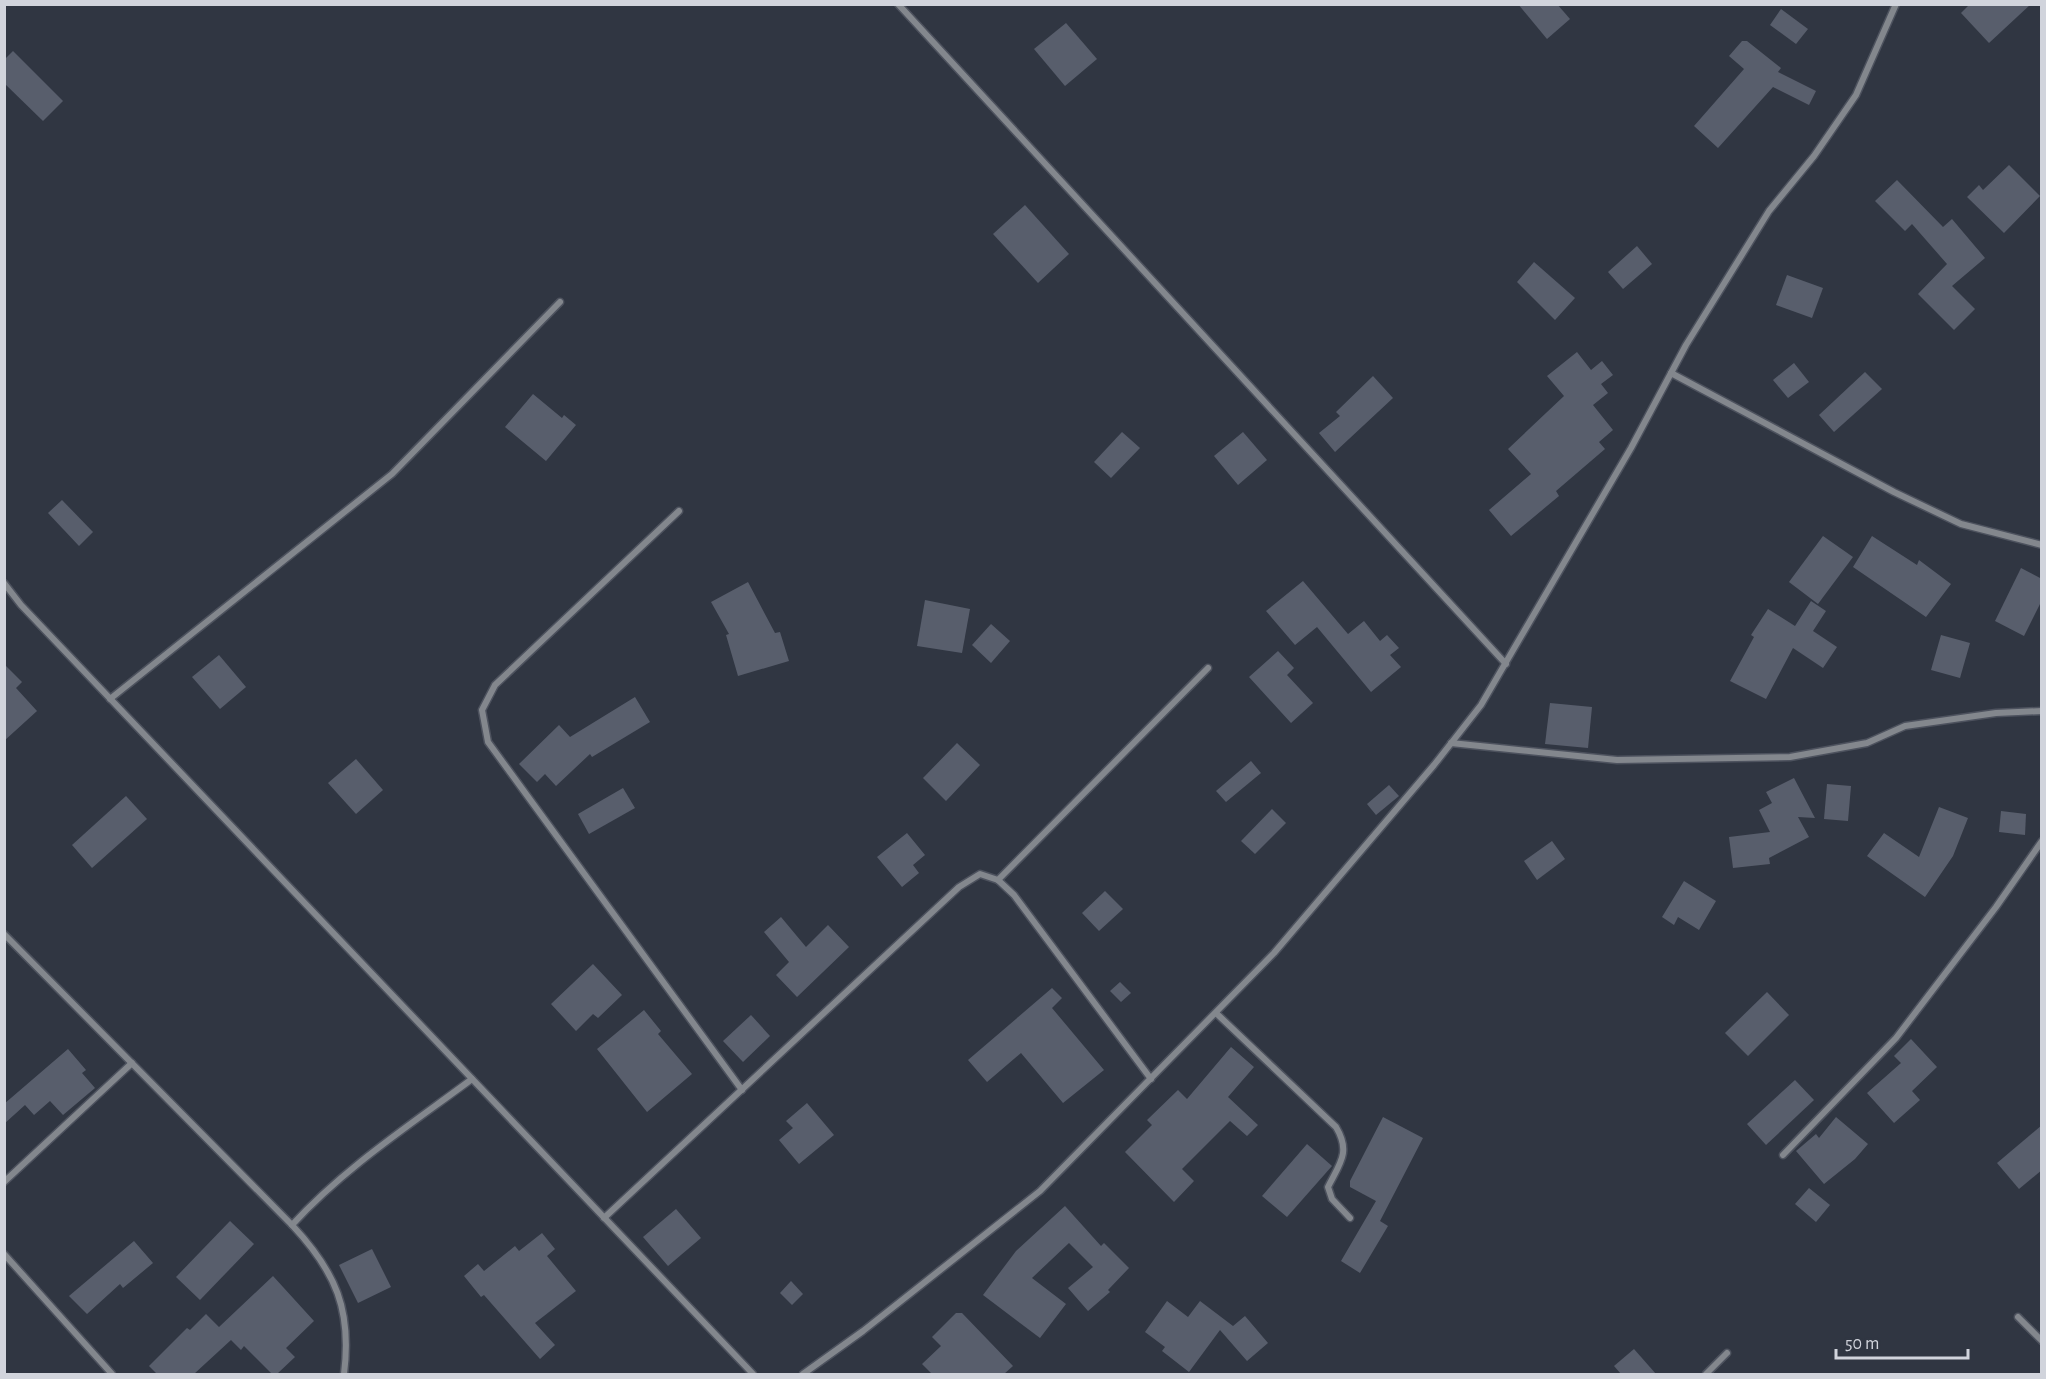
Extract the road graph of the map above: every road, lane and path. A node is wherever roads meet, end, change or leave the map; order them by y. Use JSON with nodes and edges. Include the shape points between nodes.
{"nodes":[{"id":1,"x":898,"y":4,"type":"edge"},
{"id":2,"x":1896,"y":4,"type":"edge"},
{"id":3,"x":560,"y":302,"type":"dead end"},
{"id":4,"x":1671,"y":373,"type":"junction"},
{"id":5,"x":679,"y":511,"type":"dead end"},
{"id":6,"x":2042,"y":544,"type":"edge"},
{"id":7,"x":4,"y":583,"type":"edge"},
{"id":8,"x":1506,"y":664,"type":"junction"},
{"id":9,"x":1208,"y":668,"type":"dead end"},
{"id":10,"x":110,"y":699,"type":"junction"},
{"id":11,"x":2042,"y":711,"type":"edge"},
{"id":12,"x":1451,"y":743,"type":"junction"},
{"id":13,"x":2042,"y":841,"type":"edge"},
{"id":14,"x":999,"y":880,"type":"junction"},
{"id":15,"x":4,"y":934,"type":"edge"},
{"id":16,"x":1216,"y":1013,"type":"junction"},
{"id":17,"x":132,"y":1063,"type":"junction"},
{"id":18,"x":472,"y":1079,"type":"junction"},
{"id":19,"x":1151,"y":1080,"type":"junction"},
{"id":20,"x":742,"y":1090,"type":"junction"},
{"id":21,"x":1782,"y":1155,"type":"dead end"},
{"id":22,"x":4,"y":1182,"type":"edge"},
{"id":23,"x":604,"y":1218,"type":"junction"},
{"id":24,"x":1350,"y":1218,"type":"dead end"},
{"id":25,"x":292,"y":1225,"type":"junction"},
{"id":26,"x":4,"y":1254,"type":"edge"},
{"id":27,"x":2019,"y":1317,"type":"dead end"},
{"id":28,"x":2042,"y":1341,"type":"edge"},
{"id":29,"x":1727,"y":1353,"type":"dead end"},
{"id":30,"x":112,"y":1374,"type":"edge"},
{"id":31,"x":344,"y":1374,"type":"edge"},
{"id":32,"x":753,"y":1374,"type":"edge"},
{"id":33,"x":803,"y":1374,"type":"edge"},
{"id":34,"x":1707,"y":1374,"type":"edge"}],
"edges":[{"from":1,"to":8,"type":"street"},
{"from":2,"to":4,"type":"street","via":[[1856,95],[1769,211]]},
{"from":3,"to":10,"type":"street","via":[[392,474]]},
{"from":4,"to":6,"type":"street","via":[[1960,524]]},
{"from":4,"to":8,"type":"street"},
{"from":5,"to":20,"type":"street","via":[[495,686],[482,710],[488,742]]},
{"from":7,"to":10,"type":"street"},
{"from":8,"to":12,"type":"street"},
{"from":9,"to":14,"type":"street"},
{"from":10,"to":18,"type":"street"},
{"from":11,"to":12,"type":"street","via":[[1996,713],[1905,726],[1867,743],[1790,757],[1617,760]]},
{"from":12,"to":16,"type":"street","via":[[1274,953]]},
{"from":13,"to":21,"type":"street","via":[[1896,1038]]},
{"from":14,"to":19,"type":"street"},
{"from":14,"to":20,"type":"street","via":[[980,874],[959,887]]},
{"from":15,"to":17,"type":"street"},
{"from":16,"to":19,"type":"street"},
{"from":16,"to":24,"type":"street","via":[[1336,1127],[1345,1142],[1342,1160],[1328,1187],[1332,1199]]},
{"from":17,"to":22,"type":"street"},
{"from":17,"to":25,"type":"street"},
{"from":18,"to":23,"type":"street"},
{"from":18,"to":25,"type":"street","via":[[371,1154]]},
{"from":19,"to":33,"type":"street","via":[[1040,1191]]},
{"from":20,"to":23,"type":"street"},
{"from":23,"to":32,"type":"street"},
{"from":25,"to":31,"type":"street","via":[[317,1251],[342,1300],[348,1347]]},
{"from":26,"to":30,"type":"street"},
{"from":27,"to":28,"type":"street"},
{"from":29,"to":34,"type":"street"}]}
